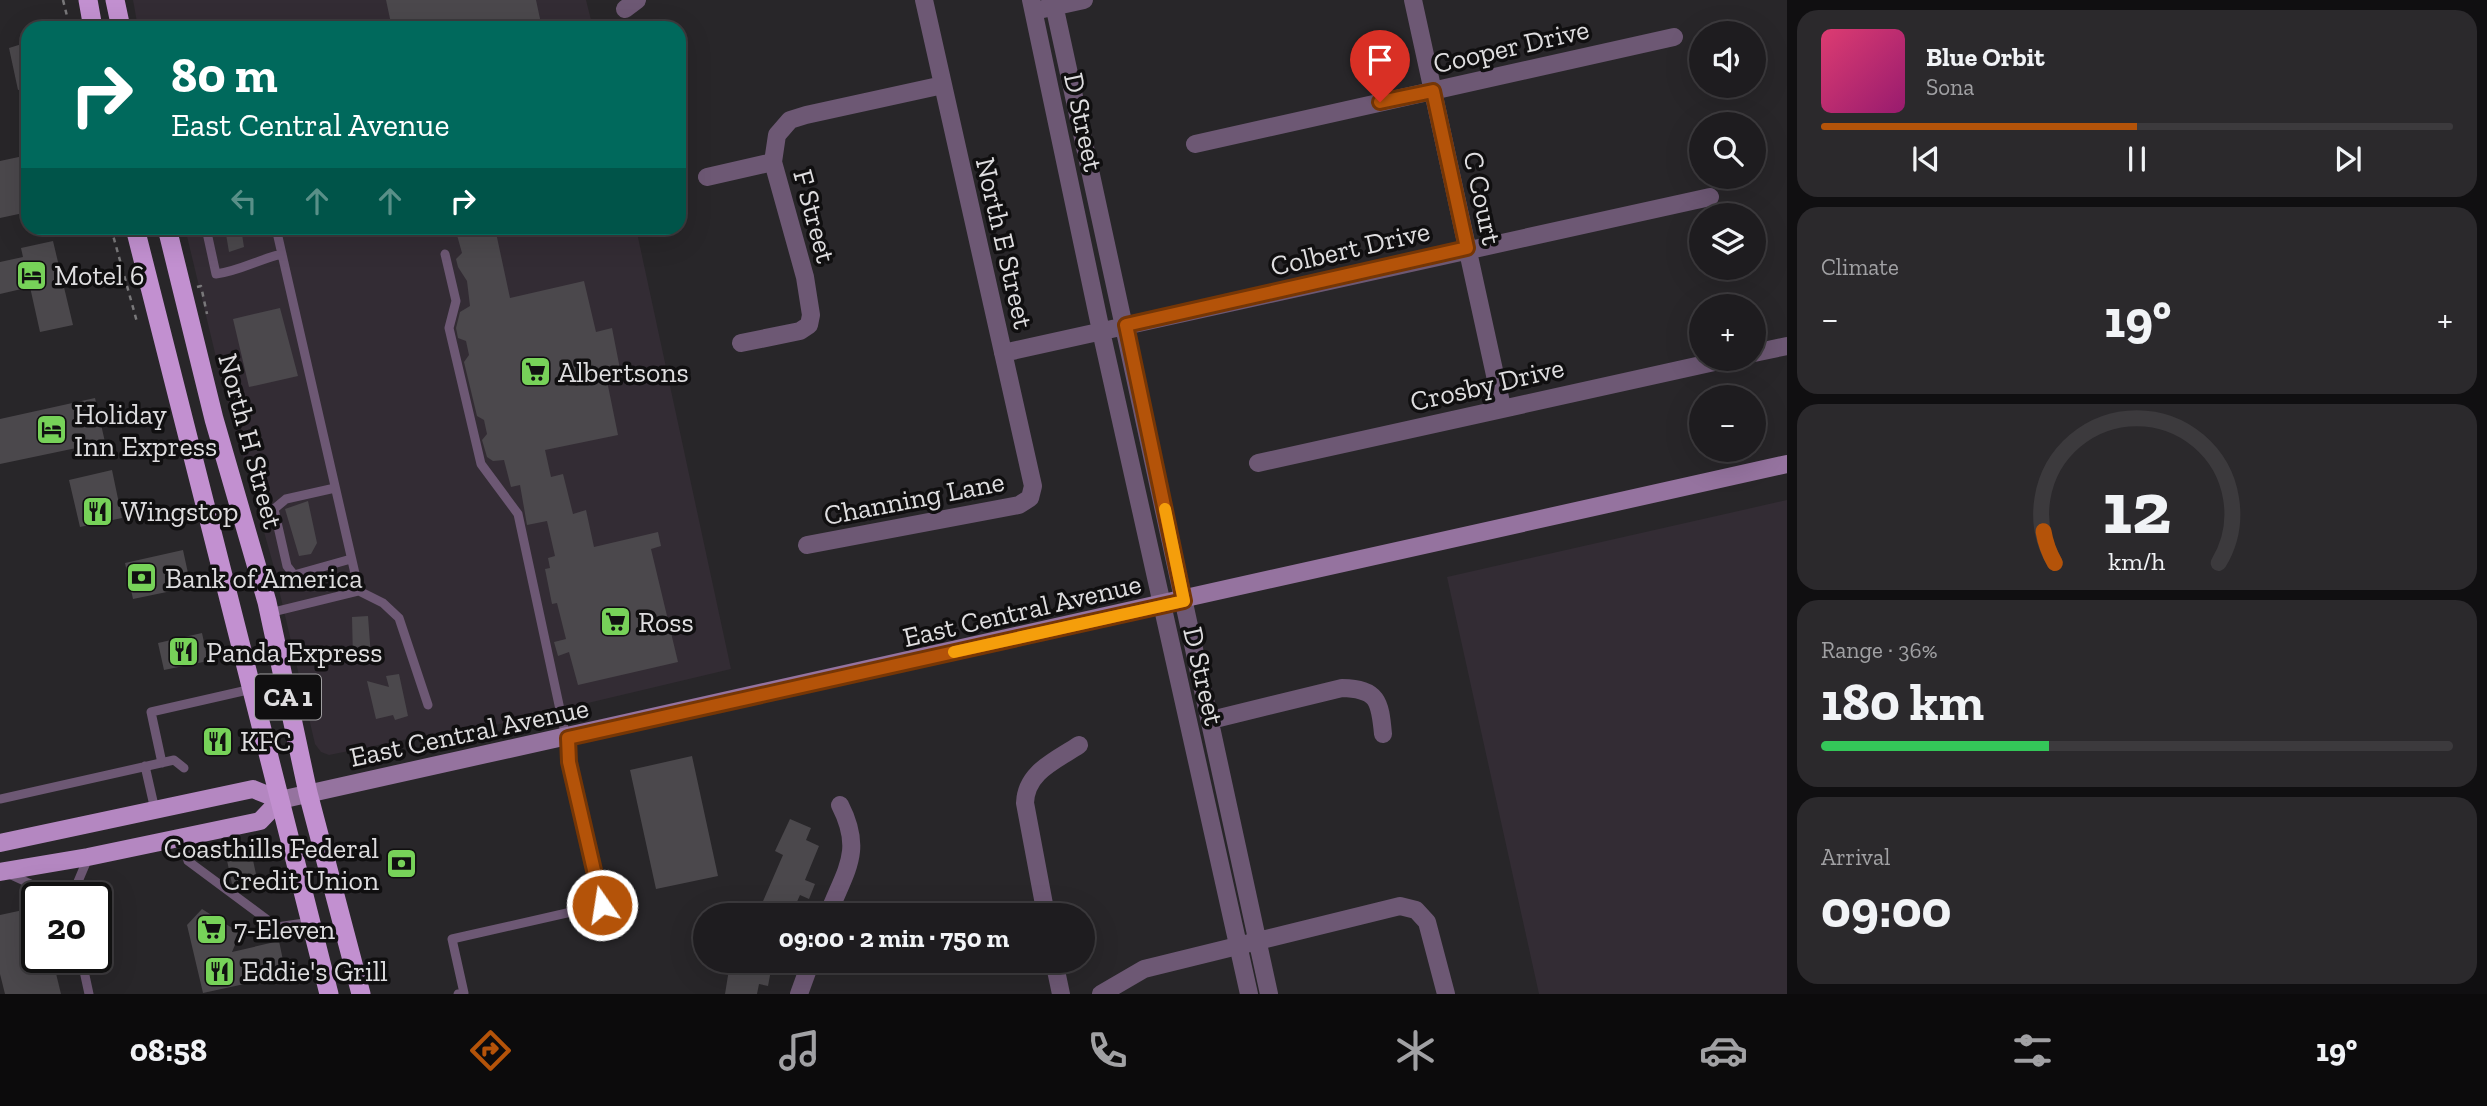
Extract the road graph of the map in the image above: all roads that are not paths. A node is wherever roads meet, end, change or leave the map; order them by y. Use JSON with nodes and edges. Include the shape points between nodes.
{"nodes":[{"id":1,"x":88,"y":0,"type":"edge"},
{"id":2,"x":115,"y":0,"type":"edge"},
{"id":3,"x":924,"y":0,"type":"edge"},
{"id":4,"x":1084,"y":0,"type":"edge"},
{"id":5,"x":1413,"y":0,"type":"edge"},
{"id":6,"x":1054,"y":3,"type":"edge"},
{"id":7,"x":1032,"y":6,"type":"edge"},
{"id":8,"x":92,"y":21,"type":"edge"},
{"id":9,"x":120,"y":21,"type":"edge"},
{"id":10,"x":1674,"y":37,"type":"dead end"},
{"id":11,"x":943,"y":85,"type":"junction"},
{"id":12,"x":1433,"y":91,"type":"junction"},
{"id":13,"x":1195,"y":144,"type":"dead end"},
{"id":14,"x":773,"y":162,"type":"junction"},
{"id":15,"x":707,"y":177,"type":"dead end"},
{"id":16,"x":1710,"y":197,"type":"dead end"},
{"id":17,"x":137,"y":235,"type":"edge"},
{"id":18,"x":169,"y":235,"type":"edge"},
{"id":19,"x":208,"y":235,"type":"edge"},
{"id":20,"x":278,"y":235,"type":"edge"},
{"id":21,"x":1467,"y":248,"type":"junction"},
{"id":22,"x":282,"y":254,"type":"junction"},
{"id":23,"x":445,"y":254,"type":"dead end"},
{"id":24,"x":1126,"y":325,"type":"junction"},
{"id":25,"x":1101,"y":331,"type":"junction"},
{"id":26,"x":741,"y":343,"type":"dead end"},
{"id":27,"x":1787,"y":346,"type":"edge"},
{"id":28,"x":1766,"y":350,"type":"edge"},
{"id":29,"x":1003,"y":353,"type":"junction"},
{"id":30,"x":1689,"y":367,"type":"edge"},
{"id":31,"x":1502,"y":407,"type":"junction"},
{"id":32,"x":1258,"y":463,"type":"dead end"},
{"id":33,"x":1787,"y":464,"type":"edge"},
{"id":34,"x":335,"y":488,"type":"junction"},
{"id":35,"x":1030,"y":498,"type":"joint"},
{"id":36,"x":807,"y":545,"type":"dead end"},
{"id":37,"x":351,"y":559,"type":"junction"},
{"id":38,"x":359,"y":591,"type":"junction"},
{"id":39,"x":1184,"y":601,"type":"junction"},
{"id":40,"x":1161,"y":606,"type":"junction"},
{"id":41,"x":269,"y":613,"type":"junction"},
{"id":42,"x":253,"y":689,"type":"junction"},
{"id":43,"x":428,"y":705,"type":"dead end"},
{"id":44,"x":1211,"y":719,"type":"junction"},
{"id":45,"x":1383,"y":734,"type":"dead end"},
{"id":46,"x":568,"y":738,"type":"junction"},
{"id":47,"x":1079,"y":745,"type":"dead end"},
{"id":48,"x":162,"y":763,"type":"junction"},
{"id":49,"x":145,"y":766,"type":"junction"},
{"id":50,"x":184,"y":768,"type":"dead end"},
{"id":51,"x":308,"y":793,"type":"junction"},
{"id":52,"x":0,"y":799,"type":"edge"},
{"id":53,"x":279,"y":800,"type":"junction"},
{"id":54,"x":840,"y":805,"type":"dead end"},
{"id":55,"x":155,"y":810,"type":"junction"},
{"id":56,"x":183,"y":838,"type":"junction"},
{"id":57,"x":0,"y":841,"type":"edge"},
{"id":58,"x":88,"y":858,"type":"junction"},
{"id":59,"x":4,"y":873,"type":"edge"},
{"id":60,"x":25,"y":882,"type":"edge"},
{"id":61,"x":78,"y":882,"type":"edge"},
{"id":62,"x":833,"y":903,"type":"edge"},
{"id":63,"x":1044,"y":903,"type":"edge"},
{"id":64,"x":311,"y":922,"type":"junction"},
{"id":65,"x":1248,"y":944,"type":"junction"},
{"id":66,"x":84,"y":973,"type":"edge"},
{"id":67,"x":807,"y":973,"type":"edge"},
{"id":68,"x":1057,"y":973,"type":"edge"},
{"id":69,"x":89,"y":994,"type":"edge"},
{"id":70,"x":329,"y":994,"type":"edge"},
{"id":71,"x":360,"y":994,"type":"edge"},
{"id":72,"x":458,"y":994,"type":"edge"},
{"id":73,"x":799,"y":994,"type":"edge"},
{"id":74,"x":1061,"y":994,"type":"edge"},
{"id":75,"x":1101,"y":994,"type":"edge"},
{"id":76,"x":1250,"y":994,"type":"edge"},
{"id":77,"x":1269,"y":994,"type":"edge"},
{"id":78,"x":1446,"y":994,"type":"edge"}],
"edges":[{"from":1,"to":8,"type":"highway"},
{"from":2,"to":9,"type":"highway"},
{"from":3,"to":11,"type":"street","name":"North E Street"},
{"from":4,"to":6,"type":"street"},
{"from":5,"to":12,"type":"street","name":"C Court"},
{"from":6,"to":7,"type":"street"},
{"from":6,"to":24,"type":"street","name":"D Street"},
{"from":7,"to":25,"type":"street","name":"D Street"},
{"from":10,"to":12,"type":"street","name":"Cooper Drive"},
{"from":11,"to":14,"type":"street","name":"F Street","via":[[790,120],[778,135]]},
{"from":11,"to":29,"type":"street","name":"North E Street"},
{"from":12,"to":13,"type":"street","name":"Cooper Drive"},
{"from":12,"to":21,"type":"street","name":"C Court"},
{"from":14,"to":15,"type":"street"},
{"from":14,"to":26,"type":"street","name":"F Street","via":[[811,315],[809,325],[800,331]]},
{"from":16,"to":21,"type":"street","name":"Colbert Drive"},
{"from":17,"to":42,"type":"highway","number":"CA 1"},
{"from":18,"to":41,"type":"highway","name":"North H Street","number":"CA 1"},
{"from":19,"to":22,"type":"lane","via":[[216,274]]},
{"from":20,"to":22,"type":"lane"},
{"from":21,"to":24,"type":"street","name":"Colbert Drive"},
{"from":21,"to":31,"type":"street","name":"C Court"},
{"from":22,"to":34,"type":"lane"},
{"from":23,"to":46,"type":"lane","via":[[456,301],[449,328],[481,464],[519,514]]},
{"from":24,"to":25,"type":"street","name":"Colbert Drive"},
{"from":24,"to":39,"type":"street","name":"D Street"},
{"from":25,"to":29,"type":"street","name":"Colbert Drive"},
{"from":25,"to":40,"type":"street","name":"D Street"},
{"from":27,"to":28,"type":"street"},
{"from":29,"to":35,"type":"street","name":"North E Street","via":[[1026,447],[1033,486]]},
{"from":30,"to":31,"type":"street","name":"Crosby Drive"},
{"from":31,"to":32,"type":"street","name":"Crosby Drive"},
{"from":33,"to":39,"type":"main road","name":"East Central Avenue"},
{"from":34,"to":37,"type":"lane"},
{"from":34,"to":37,"type":"lane","via":[[286,499],[274,509],[287,566],[294,575]]},
{"from":35,"to":36,"type":"street","name":"Channing Lane","via":[[1019,505]]},
{"from":37,"to":38,"type":"lane"},
{"from":38,"to":41,"type":"lane"},
{"from":38,"to":43,"type":"lane","via":[[399,618]]},
{"from":39,"to":40,"type":"main road","name":"East Central Avenue"},
{"from":39,"to":44,"type":"street","name":"D Street"},
{"from":40,"to":46,"type":"main road","name":"East Central Avenue"},
{"from":40,"to":65,"type":"street","name":"D Street"},
{"from":41,"to":51,"type":"highway","name":"North H Street","number":"CA 1"},
{"from":42,"to":48,"type":"lane","via":[[150,712]]},
{"from":42,"to":53,"type":"highway","number":"CA 1"},
{"from":44,"to":45,"type":"street","via":[[1342,688],[1362,689],[1381,708]]},
{"from":44,"to":65,"type":"street","name":"D Street"},
{"from":46,"to":51,"type":"main road","name":"East Central Avenue"},
{"from":46,"to":72,"type":"lane","via":[[569,762],[602,905],[452,939],[464,993]]},
{"from":47,"to":63,"type":"street","via":[[1033,775],[1026,788],[1024,803]]},
{"from":48,"to":49,"type":"lane"},
{"from":48,"to":50,"type":"lane","via":[[174,760]]},
{"from":49,"to":52,"type":"lane"},
{"from":49,"to":55,"type":"lane"},
{"from":51,"to":53,"type":"main road","name":"East Central Avenue"},
{"from":51,"to":71,"type":"highway","name":"North H Street","number":"CA 1"},
{"from":53,"to":55,"type":"main road","via":[[253,789]]},
{"from":53,"to":56,"type":"main road","via":[[260,821]]},
{"from":53,"to":64,"type":"highway","number":"CA 1"},
{"from":54,"to":62,"type":"street","via":[[854,847]]},
{"from":55,"to":57,"type":"main road"},
{"from":56,"to":58,"type":"main road"},
{"from":56,"to":64,"type":"lane","via":[[188,861],[278,928]]},
{"from":58,"to":59,"type":"main road"},
{"from":58,"to":61,"type":"lane"},
{"from":59,"to":60,"type":"lane"},
{"from":64,"to":70,"type":"highway","number":"CA 1"},
{"from":65,"to":75,"type":"street","via":[[1144,969]]},
{"from":65,"to":76,"type":"street","name":"D Street"},
{"from":65,"to":77,"type":"street","name":"D Street"},
{"from":65,"to":78,"type":"street","via":[[1400,905],[1416,910],[1427,922]]},
{"from":66,"to":69,"type":"lane"},
{"from":67,"to":73,"type":"street"},
{"from":68,"to":74,"type":"street"}]}
